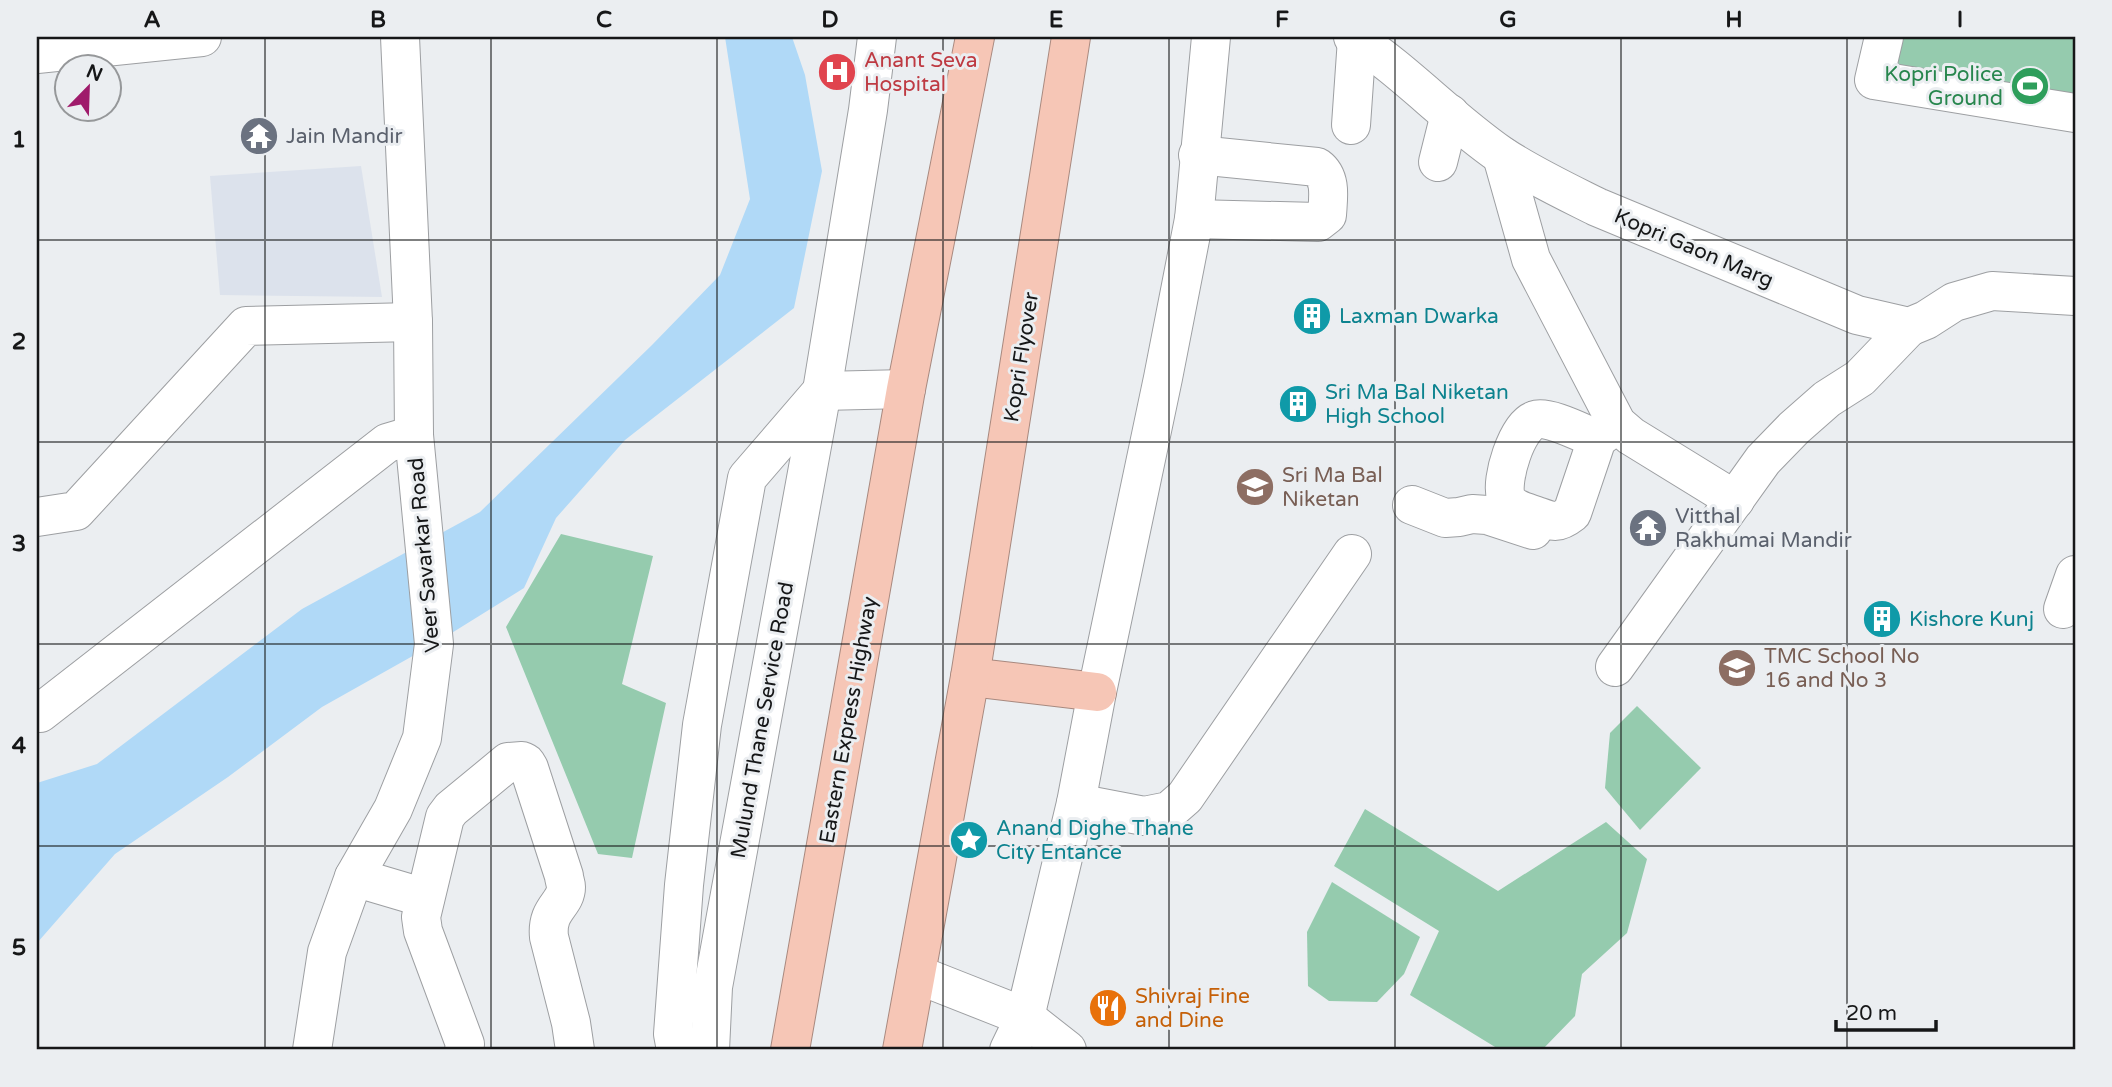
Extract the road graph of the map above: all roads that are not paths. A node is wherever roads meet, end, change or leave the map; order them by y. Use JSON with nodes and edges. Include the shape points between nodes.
{"nodes":[{"id":1,"x":202,"y":37,"type":"edge"},
{"id":2,"x":400,"y":37,"type":"edge"},
{"id":3,"x":877,"y":37,"type":"edge"},
{"id":4,"x":975,"y":37,"type":"edge"},
{"id":5,"x":1071,"y":37,"type":"edge"},
{"id":6,"x":1211,"y":37,"type":"edge"},
{"id":7,"x":1885,"y":37,"type":"edge"},
{"id":8,"x":1355,"y":38,"type":"edge"},
{"id":9,"x":37,"y":54,"type":"edge"},
{"id":10,"x":2075,"y":113,"type":"edge"},
{"id":11,"x":1450,"y":114,"type":"junction"},
{"id":12,"x":1351,"y":125,"type":"dead end"},
{"id":13,"x":1198,"y":155,"type":"junction"},
{"id":14,"x":1502,"y":156,"type":"junction"},
{"id":15,"x":1438,"y":162,"type":"dead end"},
{"id":16,"x":1194,"y":219,"type":"junction"},
{"id":17,"x":2075,"y":296,"type":"edge"},
{"id":18,"x":413,"y":322,"type":"junction"},
{"id":19,"x":1909,"y":327,"type":"junction"},
{"id":20,"x":906,"y":390,"type":"junction"},
{"id":21,"x":822,"y":391,"type":"junction"},
{"id":22,"x":1615,"y":433,"type":"junction"},
{"id":23,"x":414,"y":435,"type":"junction"},
{"id":24,"x":1735,"y":500,"type":"junction"},
{"id":25,"x":1412,"y":505,"type":"dead end"},
{"id":26,"x":37,"y":517,"type":"edge"},
{"id":27,"x":1352,"y":554,"type":"dead end"},
{"id":28,"x":1615,"y":667,"type":"dead end"},
{"id":29,"x":970,"y":677,"type":"junction"},
{"id":30,"x":1097,"y":692,"type":"junction"},
{"id":31,"x":37,"y":713,"type":"edge"},
{"id":32,"x":1076,"y":803,"type":"junction"},
{"id":33,"x":354,"y":877,"type":"junction"},
{"id":34,"x":425,"y":898,"type":"junction"},
{"id":35,"x":916,"y":974,"type":"junction"},
{"id":36,"x":1017,"y":1033,"type":"edge"},
{"id":37,"x":312,"y":1050,"type":"edge"},
{"id":38,"x":464,"y":1050,"type":"edge"},
{"id":39,"x":575,"y":1050,"type":"edge"},
{"id":40,"x":676,"y":1050,"type":"edge"},
{"id":41,"x":710,"y":1050,"type":"edge"},
{"id":42,"x":790,"y":1050,"type":"edge"},
{"id":43,"x":902,"y":1050,"type":"edge"},
{"id":44,"x":1067,"y":1050,"type":"edge"}],
"edges":[{"from":1,"to":9,"type":"street"},
{"from":2,"to":18,"type":"street","name":"Veer Savarkar Road"},
{"from":3,"to":21,"type":"street","name":"Mulund Thane Service Road"},
{"from":4,"to":20,"type":"highway"},
{"from":5,"to":29,"type":"highway","name":"Kopri Flyover"},
{"from":6,"to":13,"type":"street"},
{"from":7,"to":10,"type":"street","via":[[1874,80]]},
{"from":8,"to":11,"type":"street","name":"Kopri Gaon Marg"},
{"from":8,"to":12,"type":"street"},
{"from":11,"to":14,"type":"street","name":"Kopri Gaon Marg"},
{"from":11,"to":15,"type":"street"},
{"from":13,"to":16,"type":"street"},
{"from":13,"to":16,"type":"street","via":[[1317,167],[1325,172],[1328,187],[1326,215],[1318,222]]},
{"from":14,"to":19,"type":"street","name":"Kopri Gaon Marg","via":[[1609,212],[1857,315]]},
{"from":14,"to":22,"type":"street","via":[[1531,259]]},
{"from":16,"to":30,"type":"street"},
{"from":17,"to":19,"type":"street","via":[[1992,291],[1954,302]]},
{"from":18,"to":23,"type":"street","name":"Veer Savarkar Road"},
{"from":18,"to":26,"type":"street","via":[[246,326],[76,511]]},
{"from":19,"to":24,"type":"street","via":[[1860,379],[1827,399],[1794,428],[1763,460]]},
{"from":20,"to":21,"type":"street"},
{"from":20,"to":42,"type":"highway","name":"Eastern Express Highway"},
{"from":21,"to":40,"type":"street","via":[[747,478],[702,725],[684,885],[673,1034]]},
{"from":21,"to":41,"type":"street","name":"Mulund Thane Service Road","via":[[713,987]]},
{"from":22,"to":24,"type":"street"},
{"from":22,"to":25,"type":"street","via":[[1571,535],[1565,538],[1487,515],[1445,518]]},
{"from":23,"to":31,"type":"street","via":[[387,443]]},
{"from":23,"to":33,"type":"street","name":"Veer Savarkar Road","via":[[434,644],[422,738],[393,809]]},
{"from":24,"to":28,"type":"street"},
{"from":27,"to":32,"type":"street","via":[[1185,797],[1169,811],[1144,816]]},
{"from":29,"to":30,"type":"highway"},
{"from":29,"to":35,"type":"highway"},
{"from":30,"to":32,"type":"street"},
{"from":32,"to":36,"type":"street"},
{"from":33,"to":34,"type":"street"},
{"from":33,"to":37,"type":"street","name":"Veer Savarkar Road","via":[[327,952]]},
{"from":34,"to":38,"type":"street","via":[[423,930]]},
{"from":34,"to":39,"type":"street","via":[[445,817],[508,762],[526,763],[566,887],[548,923]]},
{"from":35,"to":36,"type":"street"},
{"from":35,"to":43,"type":"highway"},
{"from":36,"to":44,"type":"street"}]}
